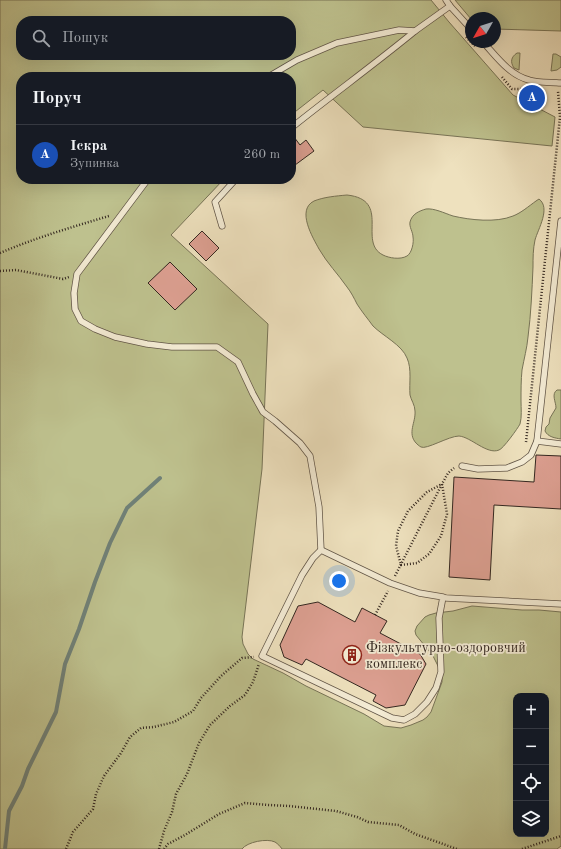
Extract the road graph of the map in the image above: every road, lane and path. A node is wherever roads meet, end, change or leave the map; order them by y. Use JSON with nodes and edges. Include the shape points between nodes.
{"nodes":[{"id":1,"x":446,"y":0,"type":"edge"},
{"id":2,"x":450,"y":6,"type":"junction"},
{"id":3,"x":465,"y":22,"type":"edge"},
{"id":4,"x":415,"y":30,"type":"junction"},
{"id":5,"x":463,"y":33,"type":"dead end"},
{"id":6,"x":488,"y":48,"type":"edge"},
{"id":7,"x":478,"y":50,"type":"dead end"},
{"id":8,"x":277,"y":72,"type":"edge"},
{"id":9,"x":498,"y":72,"type":"dead end"},
{"id":10,"x":561,"y":83,"type":"edge"},
{"id":11,"x":528,"y":90,"type":"dead end"},
{"id":12,"x":551,"y":91,"type":"dead end"},
{"id":13,"x":296,"y":124,"type":"edge"},
{"id":14,"x":144,"y":184,"type":"edge"},
{"id":15,"x":231,"y":184,"type":"edge"},
{"id":16,"x":123,"y":212,"type":"junction"},
{"id":17,"x":561,"y":220,"type":"edge"},
{"id":18,"x":222,"y":226,"type":"dead end"},
{"id":19,"x":0,"y":254,"type":"edge"},
{"id":20,"x":0,"y":271,"type":"edge"},
{"id":21,"x":77,"y":274,"type":"junction"},
{"id":22,"x":537,"y":441,"type":"junction"},
{"id":23,"x":561,"y":444,"type":"edge"},
{"id":24,"x":522,"y":462,"type":"junction"},
{"id":25,"x":462,"y":466,"type":"joint"},
{"id":26,"x":442,"y":484,"type":"junction"},
{"id":27,"x":321,"y":550,"type":"junction"},
{"id":28,"x":401,"y":565,"type":"junction"},
{"id":29,"x":391,"y":584,"type":"junction"},
{"id":30,"x":443,"y":597,"type":"junction"},
{"id":31,"x":561,"y":604,"type":"edge"},
{"id":32,"x":376,"y":615,"type":"dead end"},
{"id":33,"x":262,"y":656,"type":"junction"},
{"id":34,"x":561,"y":836,"type":"edge"},
{"id":35,"x":66,"y":849,"type":"edge"},
{"id":36,"x":159,"y":849,"type":"edge"},
{"id":37,"x":164,"y":849,"type":"edge"},
{"id":38,"x":457,"y":849,"type":"edge"},
{"id":39,"x":522,"y":849,"type":"edge"}],
"edges":[{"from":1,"to":2,"type":"lane"},
{"from":2,"to":3,"type":"lane"},
{"from":2,"to":4,"type":"lane"},
{"from":4,"to":8,"type":"lane","via":[[399,30],[337,43]]},
{"from":4,"to":13,"type":"lane"},
{"from":5,"to":7,"type":"path"},
{"from":6,"to":10,"type":"lane","via":[[515,74],[529,80]]},
{"from":9,"to":11,"type":"path","via":[[512,89]]},
{"from":12,"to":24,"type":"path","via":[[559,91],[560,117]]},
{"from":14,"to":16,"type":"lane"},
{"from":15,"to":18,"type":"lane","via":[[215,202]]},
{"from":16,"to":19,"type":"path","via":[[43,236]]},
{"from":16,"to":21,"type":"lane"},
{"from":17,"to":22,"type":"lane"},
{"from":20,"to":21,"type":"path","via":[[16,270],[63,279]]},
{"from":21,"to":27,"type":"lane","via":[[75,309],[81,321],[95,329],[115,337],[147,344],[217,347],[238,362],[263,412],[300,443],[310,456],[319,507]]},
{"from":22,"to":23,"type":"lane"},
{"from":22,"to":24,"type":"lane","via":[[531,455]]},
{"from":24,"to":25,"type":"lane","via":[[507,468],[478,469]]},
{"from":25,"to":26,"type":"path","via":[[448,473]]},
{"from":26,"to":28,"type":"path"},
{"from":26,"to":28,"type":"path","via":[[427,492],[408,511],[401,524],[396,546]]},
{"from":26,"to":28,"type":"path","via":[[447,514],[441,536],[429,554],[417,563]]},
{"from":27,"to":29,"type":"lane"},
{"from":27,"to":33,"type":"lane","via":[[302,575]]},
{"from":28,"to":29,"type":"path"},
{"from":29,"to":30,"type":"lane"},
{"from":29,"to":32,"type":"path"},
{"from":30,"to":31,"type":"lane"},
{"from":30,"to":33,"type":"lane","via":[[439,618],[441,672],[436,688],[415,714],[404,720],[392,718]]},
{"from":33,"to":35,"type":"path","via":[[242,658],[209,688],[193,711],[174,722],[141,728],[130,737],[104,776],[93,809],[73,832]]},
{"from":33,"to":36,"type":"path","via":[[253,682],[245,695],[210,725],[199,743],[176,794]]},
{"from":34,"to":39,"type":"path"},
{"from":37,"to":38,"type":"path","via":[[168,844],[219,814],[245,803],[336,811],[368,822],[400,825],[415,834]]}]}
